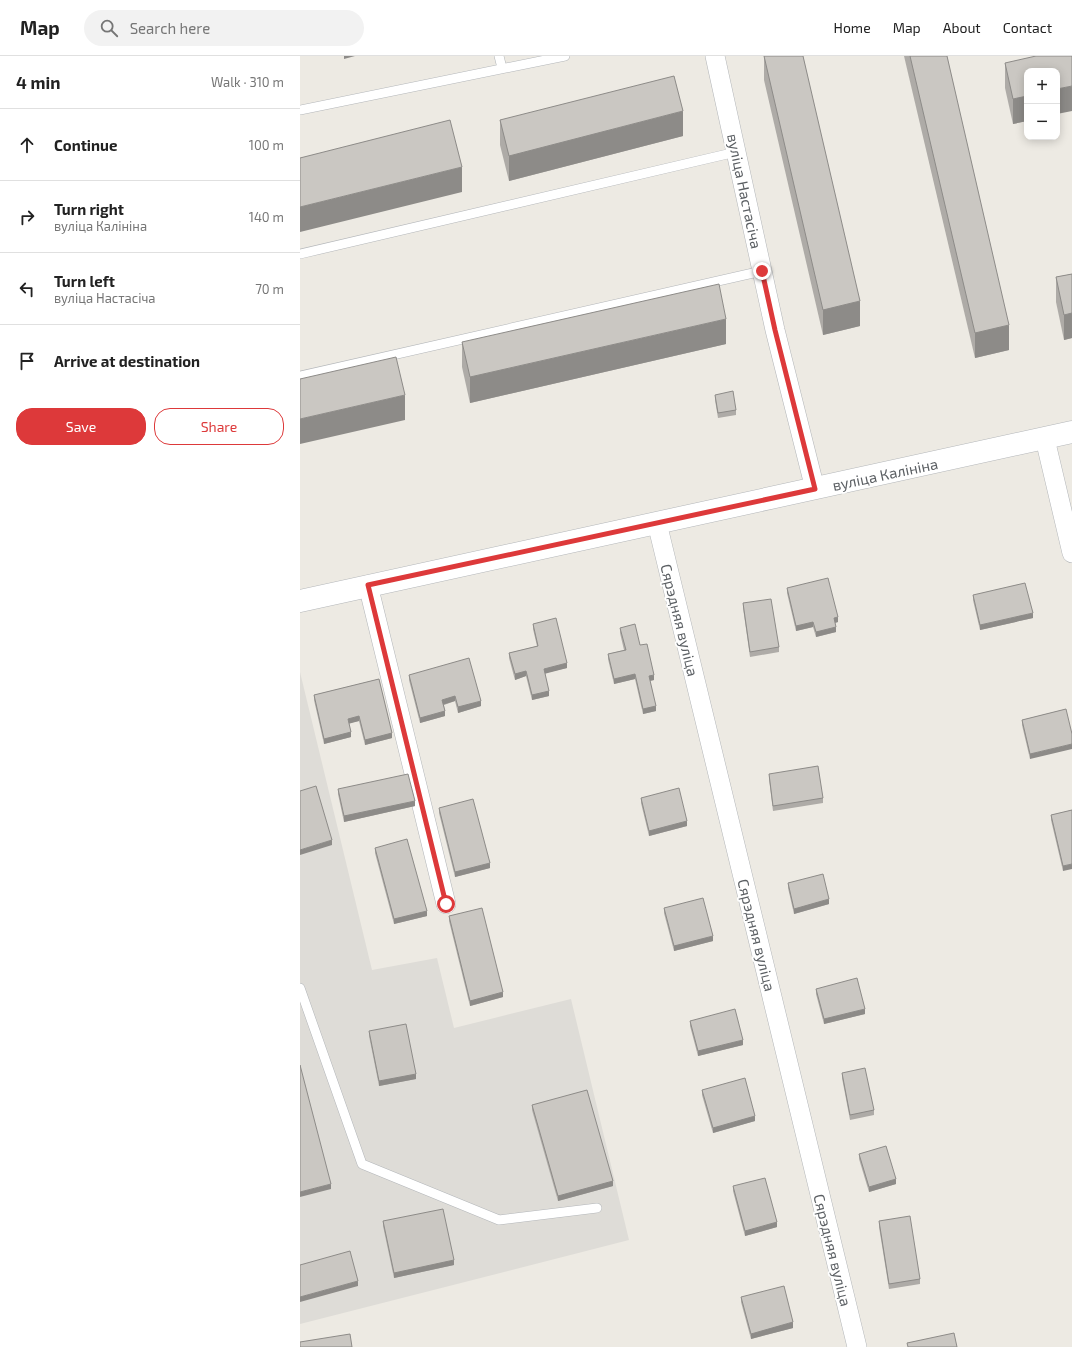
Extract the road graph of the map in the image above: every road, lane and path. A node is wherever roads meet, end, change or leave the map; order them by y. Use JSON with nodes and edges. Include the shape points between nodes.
{"nodes":[{"id":1,"x":499,"y":56,"type":"edge"},
{"id":2,"x":564,"y":56,"type":"edge"},
{"id":3,"x":715,"y":56,"type":"edge"},
{"id":4,"x":502,"y":68,"type":"junction"},
{"id":5,"x":300,"y":110,"type":"edge"},
{"id":6,"x":736,"y":152,"type":"junction"},
{"id":7,"x":300,"y":254,"type":"edge"},
{"id":8,"x":762,"y":271,"type":"junction"},
{"id":9,"x":300,"y":376,"type":"edge"},
{"id":10,"x":1072,"y":432,"type":"edge"},
{"id":11,"x":1045,"y":439,"type":"junction"},
{"id":12,"x":815,"y":489,"type":"junction"},
{"id":13,"x":657,"y":523,"type":"junction"},
{"id":14,"x":1072,"y":553,"type":"edge"},
{"id":15,"x":368,"y":585,"type":"junction"},
{"id":16,"x":300,"y":601,"type":"edge"},
{"id":17,"x":446,"y":904,"type":"dead end"},
{"id":18,"x":300,"y":988,"type":"edge"},
{"id":19,"x":597,"y":1208,"type":"dead end"},
{"id":20,"x":857,"y":1347,"type":"edge"}],
"edges":[{"from":1,"to":4,"type":"lane"},
{"from":2,"to":4,"type":"lane"},
{"from":3,"to":6,"type":"street","name":"вуліца Настасіча"},
{"from":4,"to":5,"type":"lane"},
{"from":6,"to":7,"type":"lane"},
{"from":6,"to":8,"type":"street","name":"вуліца Настасіча"},
{"from":8,"to":9,"type":"lane"},
{"from":8,"to":12,"type":"street","name":"вуліца Настасіча"},
{"from":10,"to":11,"type":"street","name":"вуліца Калініна"},
{"from":11,"to":12,"type":"street","name":"вуліца Калініна"},
{"from":11,"to":14,"type":"street"},
{"from":12,"to":13,"type":"street","name":"вуліца Калініна"},
{"from":13,"to":15,"type":"street","name":"вуліца Калініна"},
{"from":13,"to":20,"type":"street","name":"Сярэдняя вуліца"},
{"from":15,"to":16,"type":"street","name":"вуліца Калініна"},
{"from":15,"to":17,"type":"street"},
{"from":18,"to":19,"type":"lane","via":[[362,1164],[499,1220]]}]}
